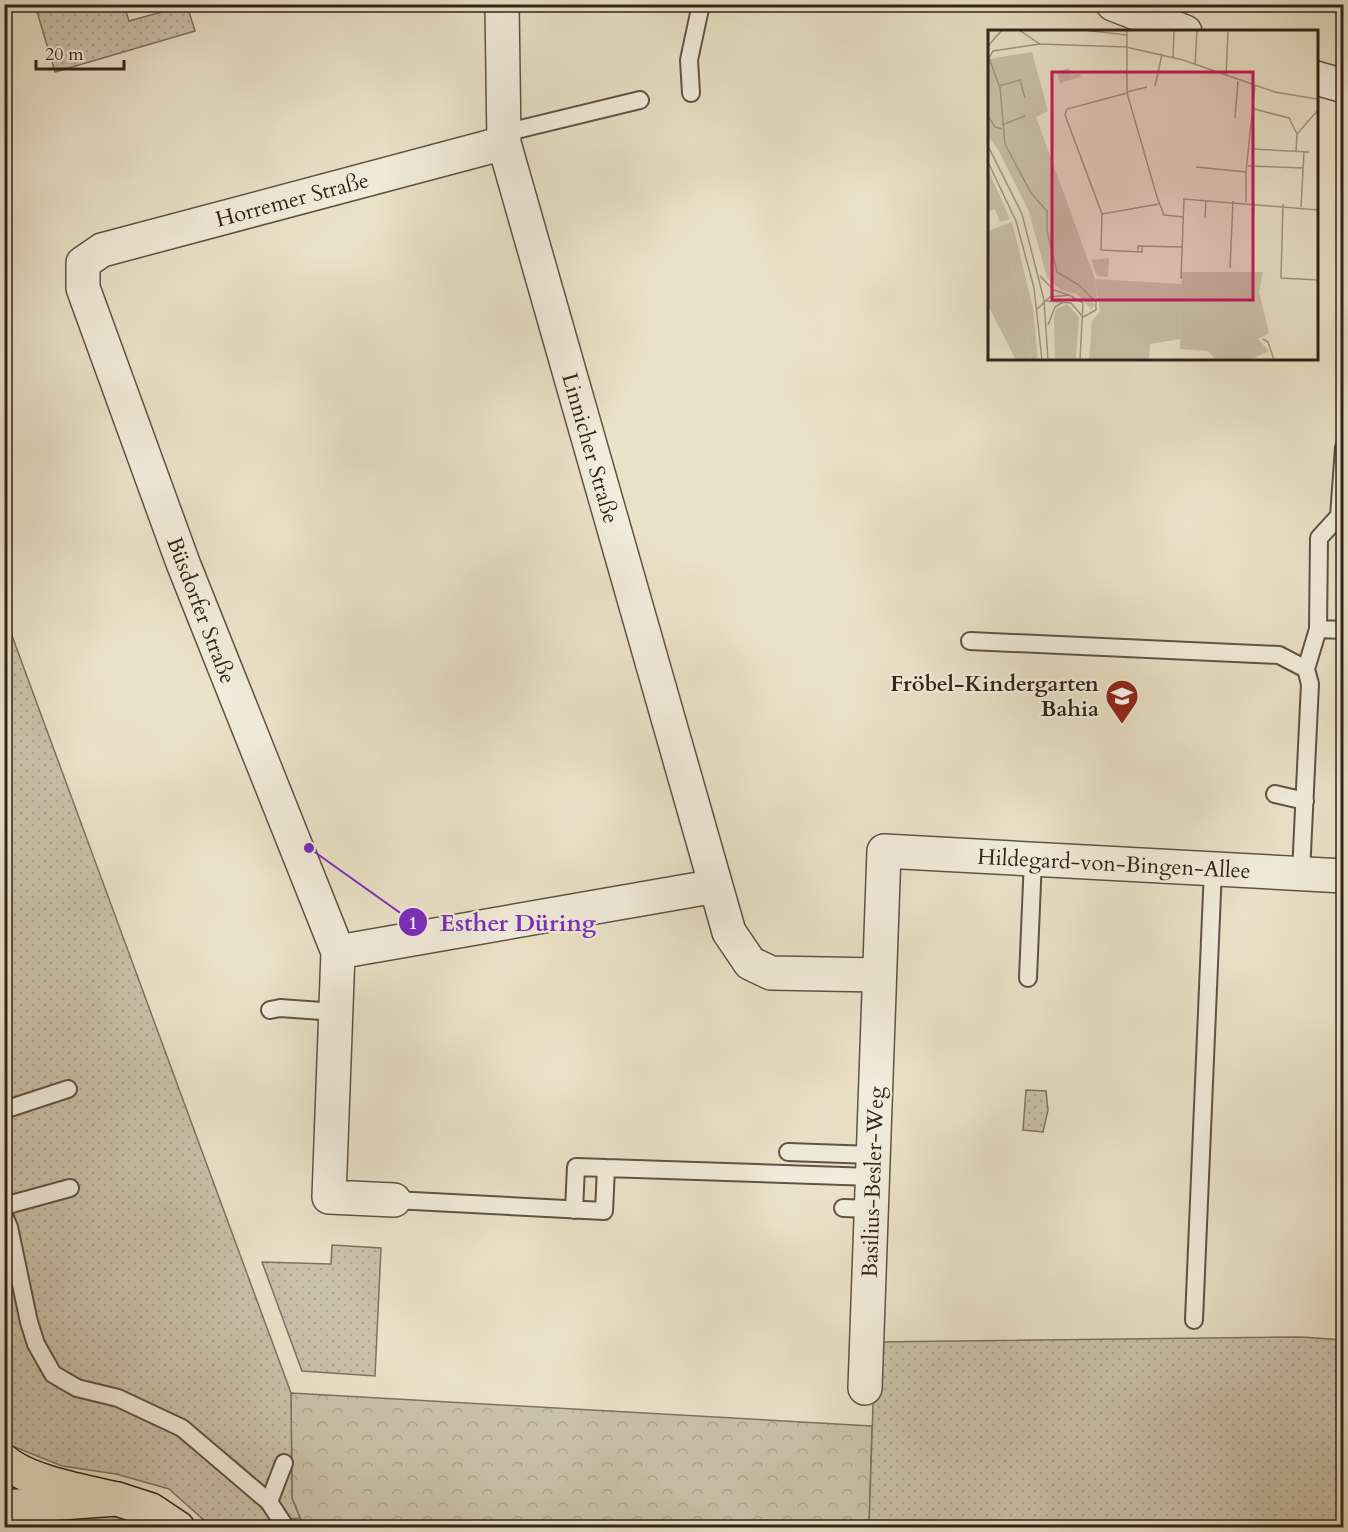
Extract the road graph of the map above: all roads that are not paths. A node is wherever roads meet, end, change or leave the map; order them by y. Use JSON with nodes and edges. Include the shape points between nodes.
{"nodes":[{"id":1,"x":502,"y":4,"type":"edge"},
{"id":2,"x":701,"y":4,"type":"edge"},
{"id":3,"x":1113,"y":4,"type":"edge"},
{"id":4,"x":1173,"y":20,"type":"edge"},
{"id":5,"x":1318,"y":78,"type":"edge"},
{"id":6,"x":1344,"y":86,"type":"edge"},
{"id":7,"x":691,"y":93,"type":"dead end"},
{"id":8,"x":640,"y":100,"type":"dead end"},
{"id":9,"x":504,"y":138,"type":"junction"},
{"id":10,"x":83,"y":263,"type":"joint"},
{"id":11,"x":1344,"y":447,"type":"edge"},
{"id":12,"x":1341,"y":516,"type":"edge"},
{"id":13,"x":1318,"y":629,"type":"junction"},
{"id":14,"x":1344,"y":630,"type":"edge"},
{"id":15,"x":970,"y":641,"type":"dead end"},
{"id":16,"x":1306,"y":669,"type":"junction"},
{"id":17,"x":1275,"y":794,"type":"dead end"},
{"id":18,"x":1305,"y":801,"type":"junction"},
{"id":19,"x":884,"y":850,"type":"joint"},
{"id":20,"x":1034,"y":859,"type":"junction"},
{"id":21,"x":1213,"y":869,"type":"junction"},
{"id":22,"x":1301,"y":873,"type":"junction"},
{"id":23,"x":1344,"y":876,"type":"edge"},
{"id":24,"x":716,"y":886,"type":"junction"},
{"id":25,"x":338,"y":952,"type":"junction"},
{"id":26,"x":879,"y":975,"type":"junction"},
{"id":27,"x":1028,"y":978,"type":"dead end"},
{"id":28,"x":270,"y":1010,"type":"dead end"},
{"id":29,"x":336,"y":1012,"type":"junction"},
{"id":30,"x":68,"y":1089,"type":"dead end"},
{"id":31,"x":4,"y":1110,"type":"edge"},
{"id":32,"x":788,"y":1152,"type":"dead end"},
{"id":33,"x":606,"y":1168,"type":"junction"},
{"id":34,"x":865,"y":1187,"type":"junction"},
{"id":35,"x":70,"y":1188,"type":"dead end"},
{"id":36,"x":394,"y":1200,"type":"joint"},
{"id":37,"x":4,"y":1206,"type":"edge"},
{"id":38,"x":574,"y":1210,"type":"junction"},
{"id":39,"x":4,"y":1216,"type":"edge"},
{"id":40,"x":1194,"y":1320,"type":"dead end"},
{"id":41,"x":865,"y":1388,"type":"dead end"},
{"id":42,"x":4,"y":1461,"type":"edge"},
{"id":43,"x":284,"y":1463,"type":"dead end"},
{"id":44,"x":117,"y":1499,"type":"junction"},
{"id":45,"x":268,"y":1502,"type":"junction"},
{"id":46,"x":4,"y":1507,"type":"edge"},
{"id":47,"x":178,"y":1527,"type":"edge"},
{"id":48,"x":286,"y":1527,"type":"edge"}],
"edges":[{"from":1,"to":9,"type":"street","name":"Linnicher Straße"},
{"from":2,"to":7,"type":"lane","via":[[689,60]]},
{"from":3,"to":4,"type":"street"},
{"from":5,"to":6,"type":"street"},
{"from":8,"to":9,"type":"lane"},
{"from":9,"to":10,"type":"street","name":"Horremer Straße","via":[[102,250]]},
{"from":9,"to":24,"type":"street","name":"Linnicher Straße"},
{"from":10,"to":25,"type":"street","name":"Büsdorfer Straße","via":[[83,288],[183,563]]},
{"from":11,"to":12,"type":"lane"},
{"from":12,"to":13,"type":"lane","via":[[1319,538]]},
{"from":13,"to":14,"type":"lane"},
{"from":13,"to":16,"type":"lane"},
{"from":15,"to":16,"type":"lane","via":[[1279,655]]},
{"from":16,"to":18,"type":"lane","via":[[1310,684]]},
{"from":17,"to":18,"type":"lane"},
{"from":18,"to":22,"type":"lane"},
{"from":19,"to":20,"type":"street","name":"Hildegard-von-Bingen-Allee"},
{"from":19,"to":26,"type":"street","name":"Basilius-Besler-Weg"},
{"from":20,"to":21,"type":"street","name":"Hildegard-von-Bingen-Allee"},
{"from":20,"to":27,"type":"lane"},
{"from":21,"to":22,"type":"street","name":"Hildegard-von-Bingen-Allee"},
{"from":21,"to":40,"type":"lane"},
{"from":22,"to":23,"type":"street","name":"Hildegard-von-Bingen-Allee"},
{"from":24,"to":25,"type":"street"},
{"from":24,"to":26,"type":"street","via":[[729,932],[750,963],[771,973]]},
{"from":25,"to":29,"type":"street"},
{"from":26,"to":34,"type":"street","name":"Basilius-Besler-Weg"},
{"from":28,"to":29,"type":"lane"},
{"from":29,"to":36,"type":"street","via":[[338,1169],[329,1197]]},
{"from":30,"to":31,"type":"lane"},
{"from":32,"to":34,"type":"lane"},
{"from":33,"to":34,"type":"lane"},
{"from":33,"to":38,"type":"lane","via":[[576,1167]]},
{"from":33,"to":38,"type":"lane","via":[[604,1211]]},
{"from":34,"to":41,"type":"street","name":"Basilius-Besler-Weg"},
{"from":35,"to":37,"type":"lane"},
{"from":36,"to":38,"type":"lane"},
{"from":39,"to":45,"type":"lane","via":[[28,1322],[53,1374],[77,1388],[118,1398],[182,1428]]},
{"from":42,"to":44,"type":"main road","via":[[56,1485]]},
{"from":43,"to":45,"type":"lane"},
{"from":44,"to":46,"type":"main road"},
{"from":44,"to":47,"type":"main road","via":[[151,1510]]},
{"from":45,"to":48,"type":"lane"}]}
